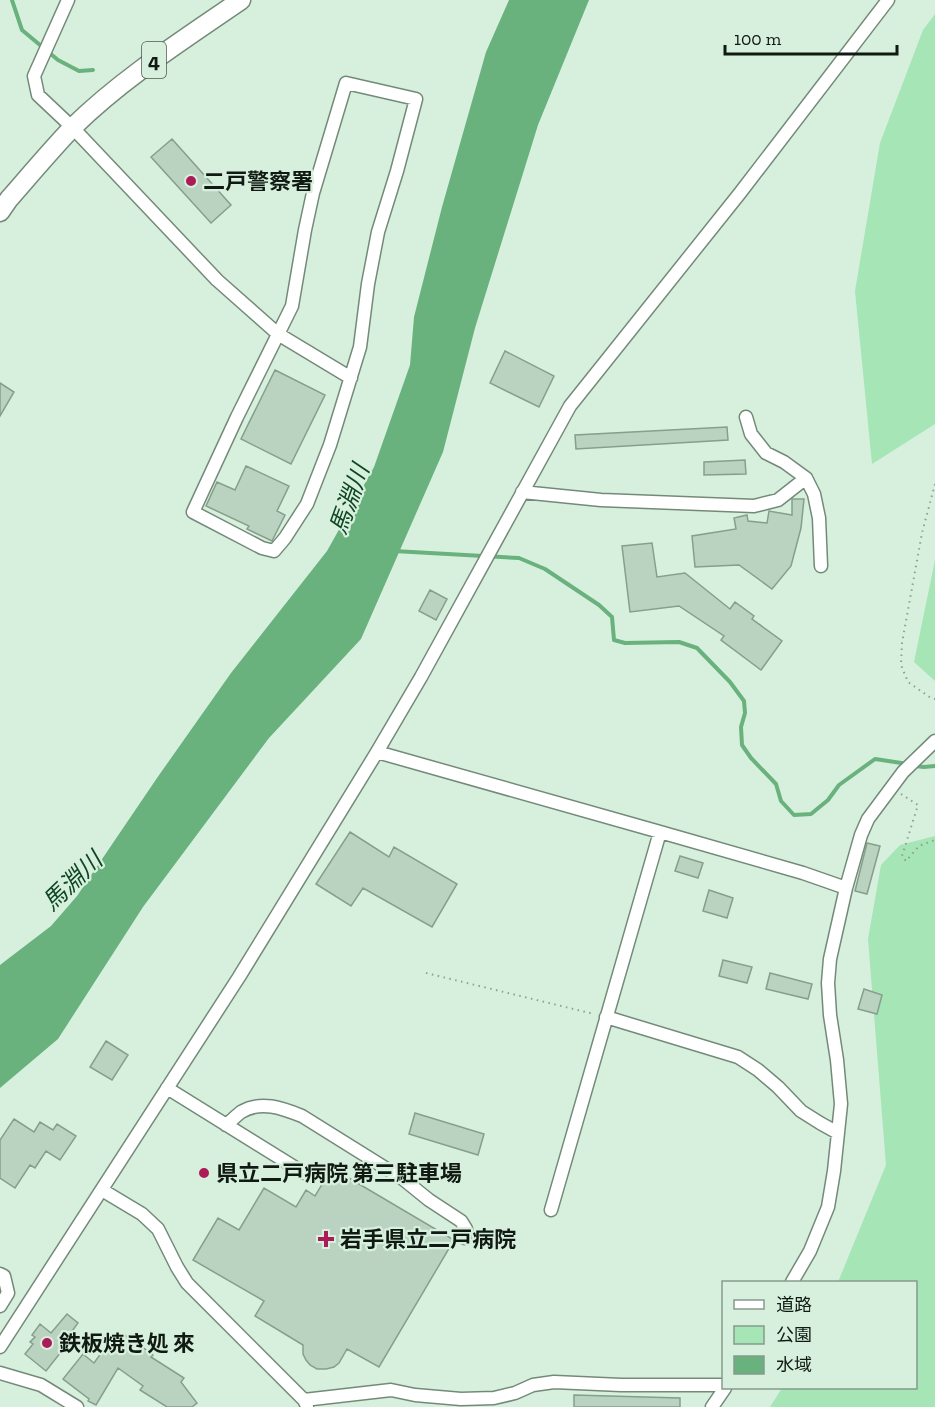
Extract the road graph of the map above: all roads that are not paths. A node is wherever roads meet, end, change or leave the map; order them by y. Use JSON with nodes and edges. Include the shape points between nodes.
{"nodes":[{"id":1,"x":68,"y":0,"type":"edge"},
{"id":2,"x":241,"y":0,"type":"edge"},
{"id":3,"x":888,"y":0,"type":"edge"},
{"id":4,"x":73,"y":128,"type":"junction"},
{"id":5,"x":0,"y":212,"type":"edge"},
{"id":6,"x":278,"y":334,"type":"junction"},
{"id":7,"x":351,"y":378,"type":"junction"},
{"id":8,"x":746,"y":417,"type":"dead end"},
{"id":9,"x":806,"y":478,"type":"junction"},
{"id":10,"x":522,"y":492,"type":"junction"},
{"id":11,"x":821,"y":566,"type":"dead end"},
{"id":12,"x":935,"y":741,"type":"edge"},
{"id":13,"x":377,"y":752,"type":"junction"},
{"id":14,"x":660,"y":832,"type":"junction"},
{"id":15,"x":846,"y":888,"type":"junction"},
{"id":16,"x":606,"y":1017,"type":"junction"},
{"id":17,"x":167,"y":1088,"type":"junction"},
{"id":18,"x":226,"y":1125,"type":"junction"},
{"id":19,"x":838,"y":1133,"type":"junction"},
{"id":20,"x":304,"y":1173,"type":"dead end"},
{"id":21,"x":102,"y":1190,"type":"junction"},
{"id":22,"x":551,"y":1210,"type":"dead end"},
{"id":23,"x":465,"y":1238,"type":"dead end"},
{"id":24,"x":0,"y":1274,"type":"edge"},
{"id":25,"x":793,"y":1281,"type":"edge"},
{"id":26,"x":0,"y":1306,"type":"edge"},
{"id":27,"x":0,"y":1347,"type":"edge"},
{"id":28,"x":0,"y":1373,"type":"edge"},
{"id":29,"x":722,"y":1386,"type":"edge"},
{"id":30,"x":722,"y":1389,"type":"edge"},
{"id":31,"x":305,"y":1404,"type":"edge"},
{"id":32,"x":76,"y":1407,"type":"edge"},
{"id":33,"x":712,"y":1407,"type":"edge"}],
"edges":[{"from":1,"to":4,"type":"street","via":[[34,76],[38,95]]},
{"from":2,"to":4,"type":"highway","number":"4","via":[[112,92]]},
{"from":3,"to":10,"type":"street","via":[[570,406]]},
{"from":4,"to":5,"type":"highway","number":"4"},
{"from":4,"to":6,"type":"street","via":[[217,280]]},
{"from":6,"to":7,"type":"street"},
{"from":6,"to":7,"type":"street","via":[[193,512],[274,551],[307,504]]},
{"from":6,"to":7,"type":"street","via":[[292,306],[313,193],[346,83],[416,99],[378,232],[360,347]]},
{"from":8,"to":9,"type":"street","via":[[751,434],[766,453]]},
{"from":9,"to":10,"type":"street","via":[[778,500],[754,506],[602,500]]},
{"from":9,"to":11,"type":"street","via":[[819,518]]},
{"from":10,"to":13,"type":"street"},
{"from":12,"to":15,"type":"street","via":[[904,771],[868,819]]},
{"from":13,"to":14,"type":"street"},
{"from":13,"to":17,"type":"street"},
{"from":14,"to":15,"type":"street"},
{"from":14,"to":16,"type":"street"},
{"from":15,"to":19,"type":"street","via":[[828,982],[841,1104]]},
{"from":16,"to":19,"type":"street","via":[[738,1057],[778,1087],[801,1111]]},
{"from":16,"to":22,"type":"street"},
{"from":17,"to":18,"type":"street"},
{"from":17,"to":21,"type":"street"},
{"from":18,"to":20,"type":"street"},
{"from":18,"to":23,"type":"street","via":[[255,1107],[284,1108],[302,1116],[403,1179],[461,1221],[466,1229]]},
{"from":19,"to":25,"type":"street","via":[[828,1207]]},
{"from":21,"to":27,"type":"street"},
{"from":21,"to":31,"type":"street","via":[[158,1228],[187,1283]]},
{"from":24,"to":26,"type":"street","via":[[8,1293]]},
{"from":28,"to":32,"type":"street","via":[[41,1385]]},
{"from":29,"to":31,"type":"street","via":[[554,1382],[494,1398],[461,1400],[392,1390]]},
{"from":30,"to":33,"type":"street"}]}
